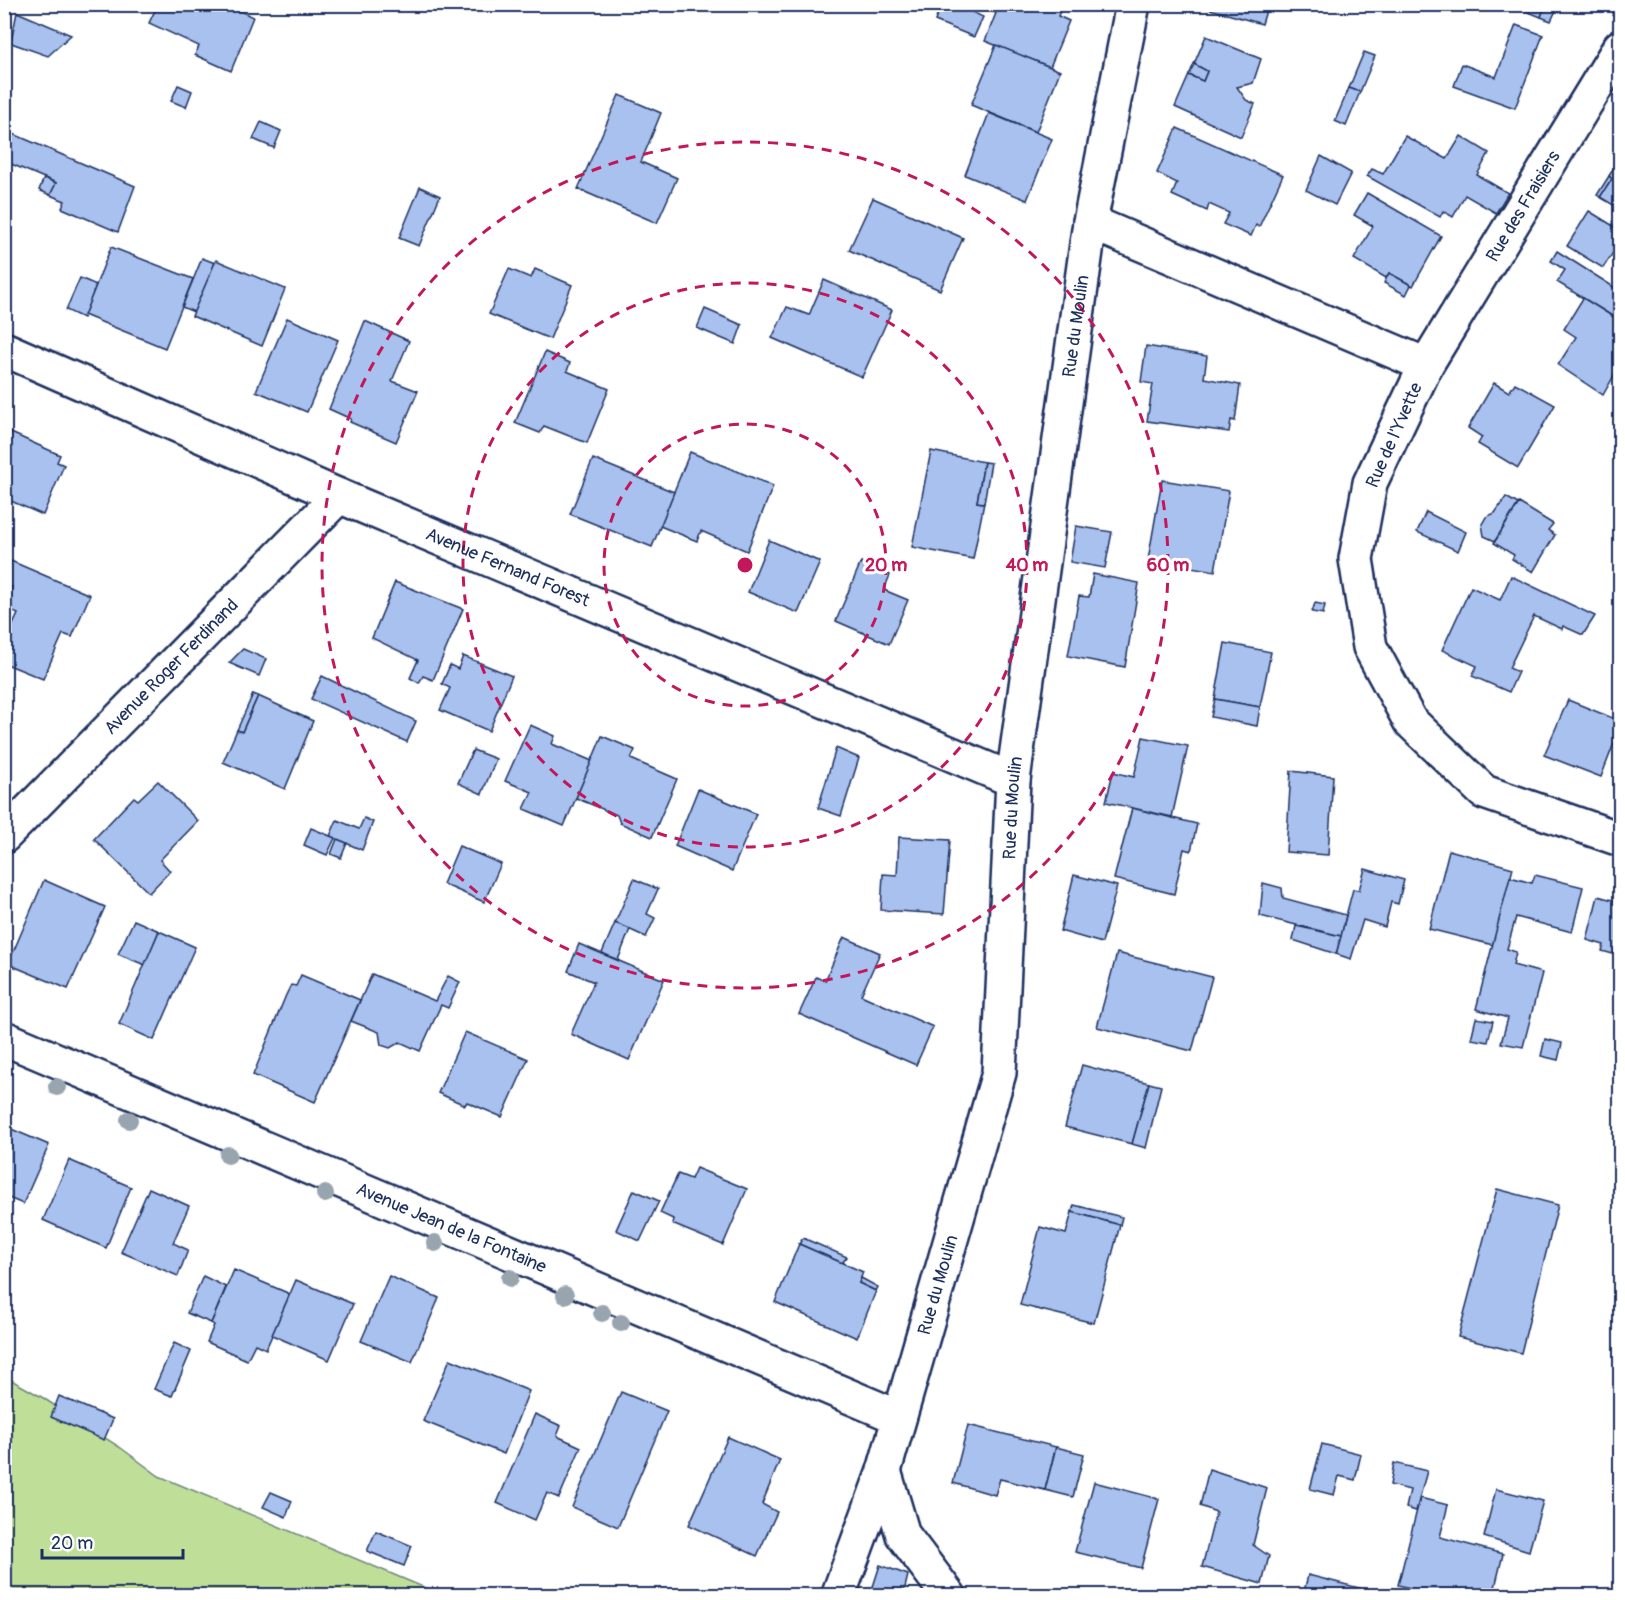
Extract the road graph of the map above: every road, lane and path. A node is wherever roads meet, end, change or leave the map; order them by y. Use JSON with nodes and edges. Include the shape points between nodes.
{"nodes":[{"id":1,"x":1133,"y":4,"type":"edge"},
{"id":2,"x":1620,"y":47,"type":"edge"},
{"id":3,"x":1090,"y":222,"type":"junction"},
{"id":4,"x":4,"y":349,"type":"edge"},
{"id":5,"x":1426,"y":365,"type":"junction"},
{"id":6,"x":339,"y":496,"type":"junction"},
{"id":7,"x":1013,"y":780,"type":"junction"},
{"id":8,"x":4,"y":836,"type":"edge"},
{"id":9,"x":1620,"y":839,"type":"edge"},
{"id":10,"x":4,"y":1038,"type":"edge"},
{"id":11,"x":898,"y":1418,"type":"junction"},
{"id":12,"x":884,"y":1471,"type":"junction"},
{"id":13,"x":838,"y":1596,"type":"edge"},
{"id":14,"x":949,"y":1596,"type":"edge"}],
"edges":[{"from":1,"to":3,"type":"street","name":"Rue du Moulin"},
{"from":2,"to":5,"type":"street","name":"Rue des Fraisiers"},
{"from":3,"to":5,"type":"street","name":"Rue de l'Yvette"},
{"from":3,"to":7,"type":"street","name":"Rue du Moulin"},
{"from":4,"to":6,"type":"street","name":"Avenue Fernand Forest"},
{"from":5,"to":9,"type":"street","name":"Rue de l'Yvette","via":[[1370,483],[1356,559],[1370,647],[1410,721],[1484,792]]},
{"from":6,"to":7,"type":"street","name":"Avenue Fernand Forest"},
{"from":6,"to":8,"type":"street","name":"Avenue Roger Ferdinand"},
{"from":7,"to":11,"type":"street","name":"Rue du Moulin","via":[[999,1073]]},
{"from":10,"to":11,"type":"street","name":"Avenue Jean de la Fontaine"},
{"from":11,"to":12,"type":"street","name":"Rue du Moulin"},
{"from":12,"to":13,"type":"street","name":"Rue du Moulin"},
{"from":12,"to":14,"type":"street","via":[[903,1535]]}]}
